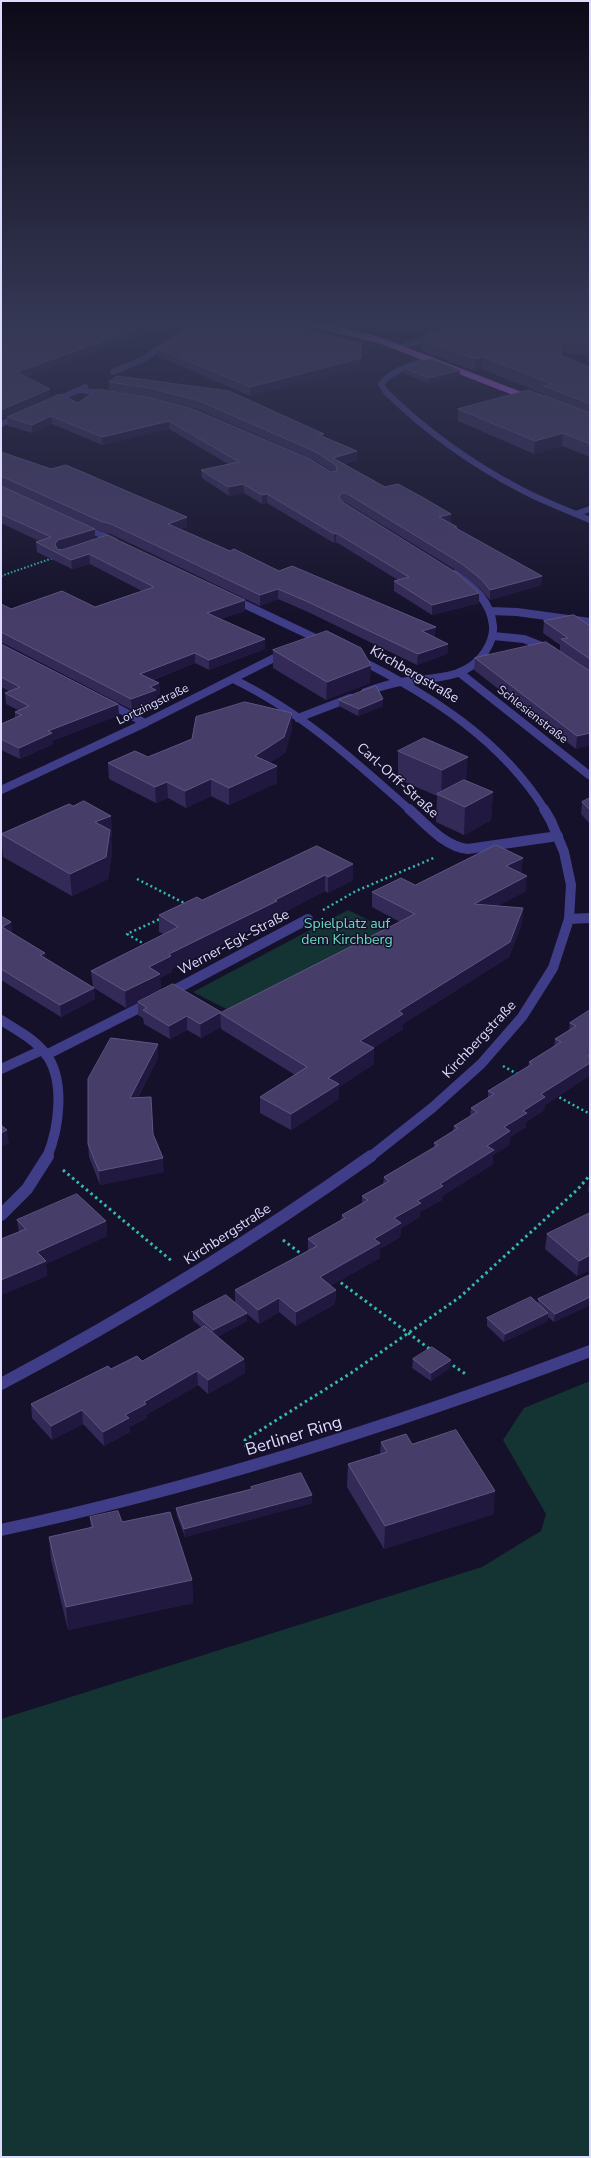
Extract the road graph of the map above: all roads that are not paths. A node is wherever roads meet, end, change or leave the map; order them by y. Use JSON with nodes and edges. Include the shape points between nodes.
{"nodes":[{"id":1,"x":423,"y":423,"type":"edge"},
{"id":2,"x":590,"y":509,"type":"edge"},
{"id":3,"x":575,"y":514,"type":"junction"},
{"id":4,"x":590,"y":520,"type":"edge"},
{"id":5,"x":74,"y":523,"type":"edge"},
{"id":6,"x":110,"y":539,"type":"junction"},
{"id":7,"x":96,"y":544,"type":"edge"},
{"id":8,"x":123,"y":546,"type":"edge"},
{"id":9,"x":450,"y":571,"type":"edge"},
{"id":10,"x":226,"y":595,"type":"edge"},
{"id":11,"x":490,"y":611,"type":"junction"},
{"id":12,"x":590,"y":622,"type":"edge"},
{"id":13,"x":493,"y":636,"type":"junction"},
{"id":14,"x":334,"y":647,"type":"edge"},
{"id":15,"x":294,"y":648,"type":"edge"},
{"id":16,"x":560,"y":656,"type":"edge"},
{"id":17,"x":354,"y":657,"type":"edge"},
{"id":18,"x":460,"y":673,"type":"junction"},
{"id":19,"x":234,"y":679,"type":"junction"},
{"id":20,"x":402,"y":682,"type":"junction"},
{"id":21,"x":97,"y":698,"type":"edge"},
{"id":22,"x":298,"y":718,"type":"junction"},
{"id":23,"x":145,"y":723,"type":"junction"},
{"id":24,"x":589,"y":775,"type":"edge"},
{"id":25,"x":1,"y":790,"type":"edge"},
{"id":26,"x":558,"y":836,"type":"junction"},
{"id":27,"x":308,"y":918,"type":"road end"},
{"id":28,"x":590,"y":918,"type":"edge"},
{"id":29,"x":569,"y":919,"type":"junction"},
{"id":30,"x":1,"y":1020,"type":"edge"},
{"id":31,"x":44,"y":1052,"type":"junction"},
{"id":32,"x":1,"y":1069,"type":"edge"},
{"id":33,"x":1,"y":1215,"type":"edge"},
{"id":34,"x":590,"y":1351,"type":"edge"},
{"id":35,"x":1,"y":1384,"type":"edge"},
{"id":36,"x":1,"y":1530,"type":"edge"}],
"edges":[{"from":1,"to":3,"type":"street","via":[[492,473],[521,490]]},
{"from":2,"to":3,"type":"street"},
{"from":3,"to":4,"type":"street"},
{"from":5,"to":6,"type":"street"},
{"from":6,"to":7,"type":"street"},
{"from":6,"to":8,"type":"street"},
{"from":9,"to":11,"type":"street","via":[[481,595]]},
{"from":10,"to":14,"type":"street","via":[[311,639]]},
{"from":11,"to":12,"type":"street"},
{"from":11,"to":13,"type":"street"},
{"from":13,"to":16,"type":"street","via":[[535,641]]},
{"from":13,"to":18,"type":"street","via":[[482,659]]},
{"from":15,"to":19,"type":"street","name":"Lortzingstraße"},
{"from":17,"to":20,"type":"street","name":"Kirchbergstraße"},
{"from":18,"to":20,"type":"street","via":[[443,678]]},
{"from":18,"to":24,"type":"street","name":"Schlesienstraße"},
{"from":19,"to":22,"type":"street","name":"Carl-Orff-Straße","via":[[258,691]]},
{"from":19,"to":23,"type":"street","name":"Lortzingstraße"},
{"from":20,"to":22,"type":"street","via":[[382,686]]},
{"from":20,"to":26,"type":"street","name":"Kirchbergstraße","via":[[454,714],[510,765],[540,803]]},
{"from":21,"to":23,"type":"street"},
{"from":22,"to":26,"type":"street","name":"Carl-Orff-Straße","via":[[339,747],[442,838],[457,848],[484,848]]},
{"from":23,"to":25,"type":"street","name":"Lortzingstraße"},
{"from":26,"to":29,"type":"street","name":"Kirchbergstraße","via":[[566,857],[569,878]]},
{"from":27,"to":31,"type":"street","name":"Werner-Egk-Straße","via":[[199,978]]},
{"from":28,"to":29,"type":"street"},
{"from":29,"to":35,"type":"street","name":"Kirchbergstraße","via":[[555,963],[526,1013],[455,1087],[380,1149],[267,1228],[190,1276],[113,1323]]},
{"from":30,"to":31,"type":"street"},
{"from":31,"to":32,"type":"street","name":"Werner-Egk-Straße"},
{"from":31,"to":33,"type":"street","via":[[53,1067],[57,1082],[55,1131],[48,1157],[19,1200]]},
{"from":34,"to":36,"type":"street","name":"Berliner Ring","via":[[489,1391],[250,1469]]}]}
